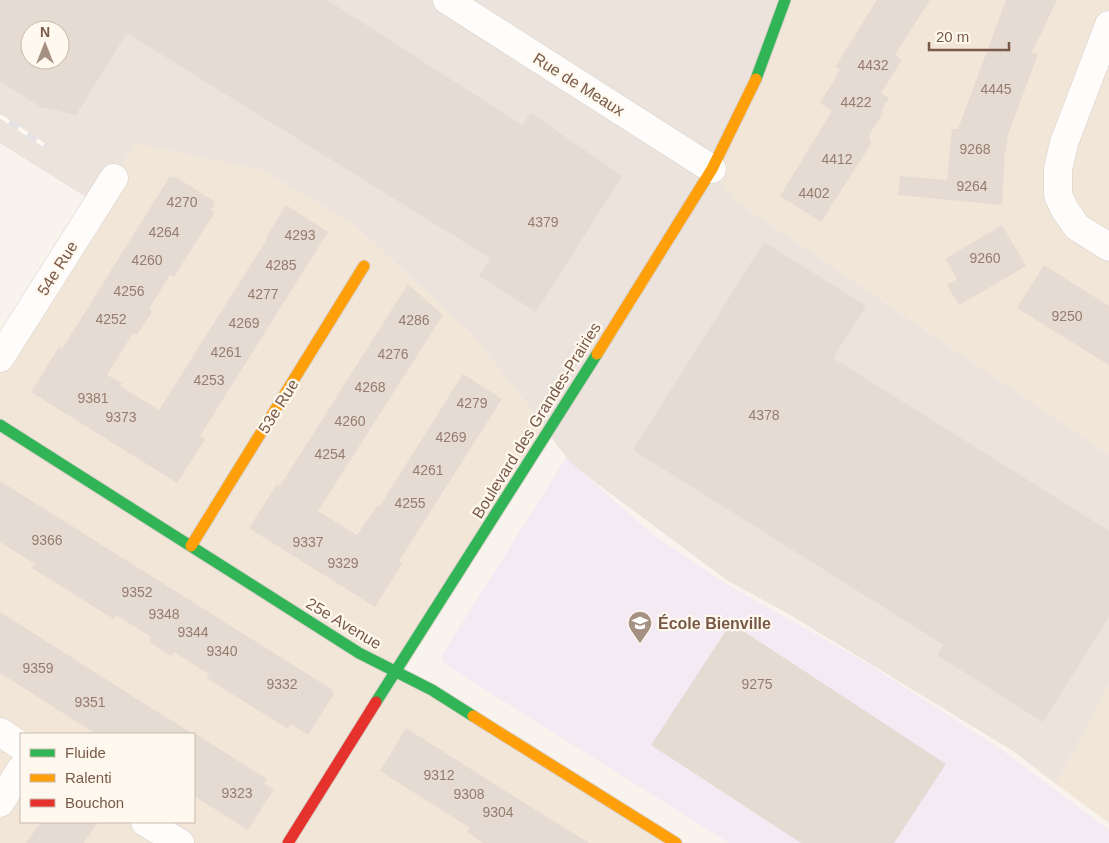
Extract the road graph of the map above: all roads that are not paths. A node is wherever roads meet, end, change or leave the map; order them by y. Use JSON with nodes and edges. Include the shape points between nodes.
{"nodes":[{"id":1,"x":447,"y":0,"type":"edge"},
{"id":2,"x":785,"y":0,"type":"edge"},
{"id":3,"x":1109,"y":25,"type":"edge"},
{"id":4,"x":712,"y":169,"type":"junction"},
{"id":5,"x":114,"y":178,"type":"dead end"},
{"id":6,"x":1109,"y":247,"type":"edge"},
{"id":7,"x":364,"y":266,"type":"dead end"},
{"id":8,"x":0,"y":358,"type":"edge"},
{"id":9,"x":0,"y":424,"type":"edge"},
{"id":10,"x":192,"y":546,"type":"junction"},
{"id":11,"x":396,"y":671,"type":"junction"},
{"id":12,"x":0,"y":732,"type":"edge"},
{"id":13,"x":20,"y":745,"type":"edge"},
{"id":14,"x":20,"y":771,"type":"edge"},
{"id":15,"x":0,"y":803,"type":"edge"},
{"id":16,"x":147,"y":823,"type":"edge"},
{"id":17,"x":180,"y":843,"type":"edge"},
{"id":18,"x":288,"y":843,"type":"edge"},
{"id":19,"x":676,"y":843,"type":"edge"}],
"edges":[{"from":1,"to":4,"type":"street","name":"Rue de Meaux"},
{"from":2,"to":4,"type":"street","name":"Boulevard des Grandes-Prairies","via":[[755,81]]},
{"from":3,"to":6,"type":"street","via":[[1064,143],[1058,169],[1058,195],[1065,210],[1077,227]]},
{"from":4,"to":11,"type":"street","name":"Boulevard des Grandes-Prairies"},
{"from":5,"to":8,"type":"street","name":"54e Rue"},
{"from":7,"to":10,"type":"street","name":"53e Rue"},
{"from":9,"to":10,"type":"street","name":"25e Avenue"},
{"from":10,"to":11,"type":"street","name":"25e Avenue","via":[[359,653]]},
{"from":11,"to":18,"type":"street","name":"Boulevard des Grandes-Prairies"},
{"from":11,"to":19,"type":"street","name":"25e Avenue","via":[[432,690]]},
{"from":12,"to":13,"type":"street"},
{"from":14,"to":15,"type":"street"},
{"from":16,"to":17,"type":"street"}]}
